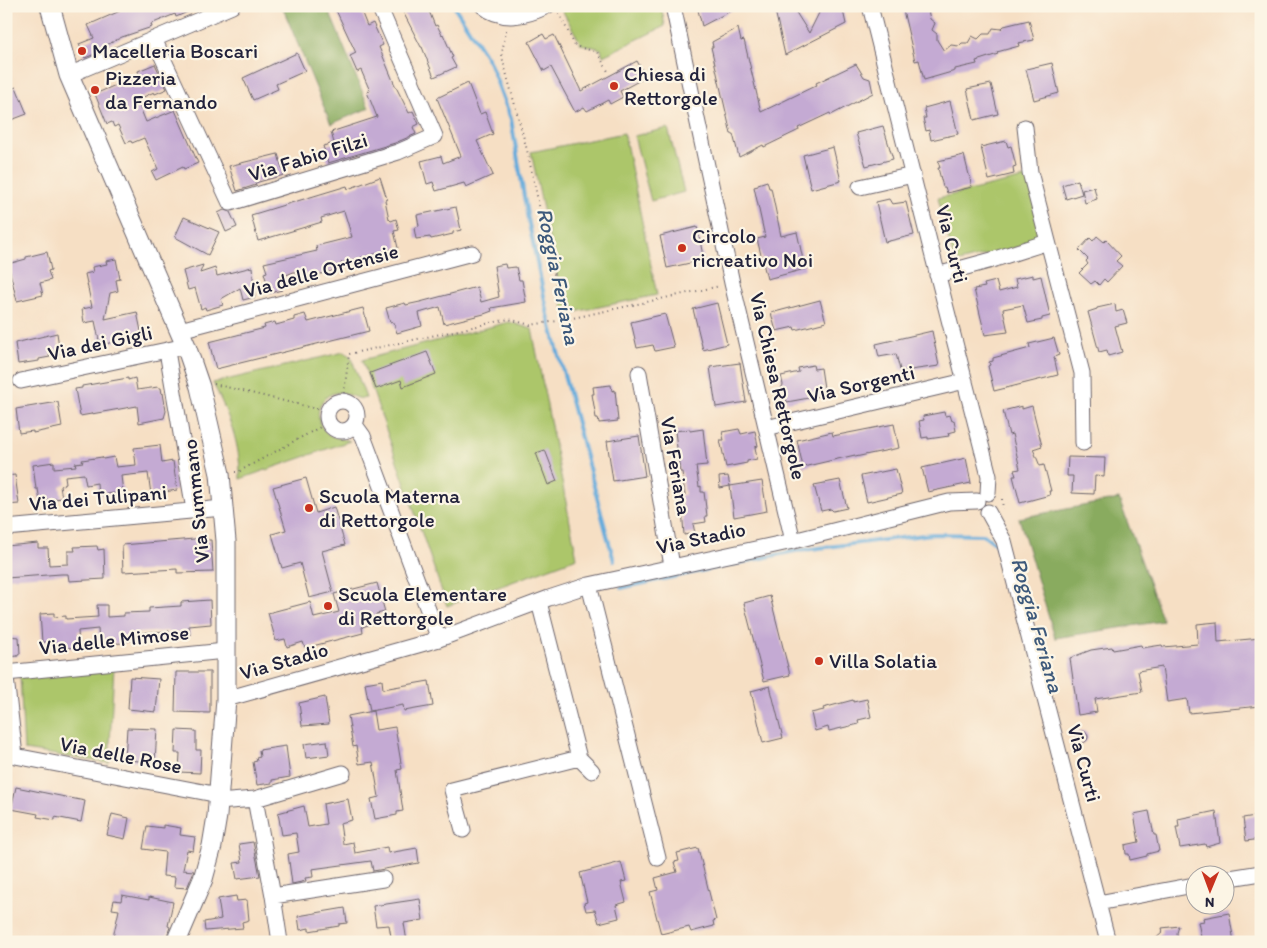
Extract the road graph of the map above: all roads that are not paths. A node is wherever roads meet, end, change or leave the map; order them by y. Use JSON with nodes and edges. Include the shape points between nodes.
{"nodes":[{"id":1,"x":50,"y":6,"type":"edge"},
{"id":2,"x":232,"y":6,"type":"edge"},
{"id":3,"x":379,"y":6,"type":"edge"},
{"id":4,"x":483,"y":6,"type":"edge"},
{"id":5,"x":547,"y":6,"type":"edge"},
{"id":6,"x":674,"y":6,"type":"edge"},
{"id":7,"x":870,"y":6,"type":"edge"},
{"id":8,"x":154,"y":39,"type":"junction"},
{"id":9,"x":69,"y":75,"type":"junction"},
{"id":10,"x":1025,"y":127,"type":"dead end"},
{"id":11,"x":913,"y":175,"type":"junction"},
{"id":12,"x":860,"y":187,"type":"dead end"},
{"id":13,"x":1048,"y":242,"type":"junction"},
{"id":14,"x":472,"y":252,"type":"dead end"},
{"id":15,"x":937,"y":275,"type":"junction"},
{"id":16,"x":183,"y":338,"type":"junction"},
{"id":17,"x":166,"y":351,"type":"junction"},
{"id":18,"x":639,"y":373,"type":"dead end"},
{"id":19,"x":22,"y":381,"type":"dead end"},
{"id":20,"x":965,"y":381,"type":"junction"},
{"id":21,"x":355,"y":426,"type":"dead end"},
{"id":22,"x":766,"y":428,"type":"junction"},
{"id":23,"x":1083,"y":443,"type":"dead end"},
{"id":24,"x":982,"y":497,"type":"junction"},
{"id":25,"x":223,"y":508,"type":"junction"},
{"id":26,"x":194,"y":510,"type":"junction"},
{"id":27,"x":6,"y":528,"type":"edge"},
{"id":28,"x":793,"y":541,"type":"junction"},
{"id":29,"x":672,"y":566,"type":"junction"},
{"id":30,"x":589,"y":585,"type":"junction"},
{"id":31,"x":538,"y":602,"type":"junction"},
{"id":32,"x":439,"y":639,"type":"junction"},
{"id":33,"x":225,"y":651,"type":"junction"},
{"id":34,"x":6,"y":672,"type":"edge"},
{"id":35,"x":6,"y":678,"type":"edge"},
{"id":36,"x":226,"y":699,"type":"junction"},
{"id":37,"x":11,"y":755,"type":"edge"},
{"id":38,"x":579,"y":758,"type":"junction"},
{"id":39,"x":592,"y":772,"type":"dead end"},
{"id":40,"x":343,"y":773,"type":"dead end"},
{"id":41,"x":256,"y":798,"type":"junction"},
{"id":42,"x":218,"y":799,"type":"junction"},
{"id":43,"x":463,"y":830,"type":"dead end"},
{"id":44,"x":658,"y":858,"type":"dead end"},
{"id":45,"x":1261,"y":872,"type":"edge"},
{"id":46,"x":1234,"y":877,"type":"edge"},
{"id":47,"x":383,"y":879,"type":"dead end"},
{"id":48,"x":1184,"y":887,"type":"edge"},
{"id":49,"x":272,"y":896,"type":"junction"},
{"id":50,"x":1098,"y":902,"type":"junction"},
{"id":51,"x":176,"y":942,"type":"edge"},
{"id":52,"x":280,"y":942,"type":"edge"},
{"id":53,"x":1108,"y":942,"type":"edge"}],
"edges":[{"from":1,"to":9,"type":"main road","name":"Via Summano"},
{"from":2,"to":8,"type":"street"},
{"from":3,"to":8,"type":"street","name":"Via Fabio Filzi","via":[[434,136],[398,152],[230,203]]},
{"from":4,"to":5,"type":"street","via":[[507,16],[532,13]]},
{"from":6,"to":22,"type":"street","name":"Via Chiesa Rettorgole"},
{"from":7,"to":11,"type":"street","name":"Via Curti"},
{"from":8,"to":9,"type":"street"},
{"from":9,"to":16,"type":"main road","name":"Via Summano"},
{"from":10,"to":13,"type":"street","via":[[1030,172]]},
{"from":11,"to":12,"type":"street"},
{"from":11,"to":15,"type":"street","name":"Via Curti"},
{"from":13,"to":15,"type":"street"},
{"from":13,"to":23,"type":"street","via":[[1082,372]]},
{"from":14,"to":16,"type":"street","name":"Via delle Ortensie"},
{"from":15,"to":20,"type":"street","name":"Via Curti"},
{"from":16,"to":17,"type":"street","name":"Via dei Gigli"},
{"from":16,"to":25,"type":"main road","name":"Via Summano","via":[[200,387],[220,474]]},
{"from":17,"to":19,"type":"street","name":"Via dei Gigli"},
{"from":17,"to":26,"type":"street","name":"Via Summano"},
{"from":18,"to":29,"type":"street","name":"Via Feriana"},
{"from":20,"to":22,"type":"street","name":"Via Sorgenti"},
{"from":20,"to":24,"type":"street","name":"Via Curti","via":[[989,476]]},
{"from":21,"to":32,"type":"street","via":[[363,436]]},
{"from":22,"to":28,"type":"street","name":"Via Chiesa Rettorgole"},
{"from":24,"to":28,"type":"street","name":"Via Stadio","via":[[949,502]]},
{"from":24,"to":50,"type":"street","name":"Via Curti","via":[[995,497],[994,509],[988,512],[1004,541]]},
{"from":25,"to":26,"type":"street","name":"Via dei Tulipani"},
{"from":25,"to":33,"type":"main road","name":"Via Summano","via":[[226,541]]},
{"from":26,"to":27,"type":"street","name":"Via dei Tulipani"},
{"from":28,"to":29,"type":"street","name":"Via Stadio"},
{"from":29,"to":30,"type":"street","name":"Via Stadio"},
{"from":30,"to":31,"type":"street","name":"Via Stadio"},
{"from":30,"to":44,"type":"street"},
{"from":31,"to":32,"type":"street","name":"Via Stadio"},
{"from":31,"to":38,"type":"street"},
{"from":32,"to":36,"type":"street","name":"Via Stadio"},
{"from":33,"to":34,"type":"street","name":"Via delle Mimose"},
{"from":33,"to":36,"type":"main road","name":"Via Summano"},
{"from":35,"to":37,"type":"street","name":"Via delle Rose"},
{"from":36,"to":42,"type":"main road","name":"Via Summano"},
{"from":37,"to":42,"type":"street","name":"Via delle Rose"},
{"from":38,"to":39,"type":"street"},
{"from":38,"to":43,"type":"street","via":[[452,790]]},
{"from":40,"to":41,"type":"street","name":"Via delle Rose"},
{"from":41,"to":42,"type":"street","name":"Via delle Rose"},
{"from":41,"to":49,"type":"street"},
{"from":42,"to":51,"type":"main road","name":"Via Summano","via":[[212,846],[203,879]]},
{"from":45,"to":46,"type":"street"},
{"from":47,"to":49,"type":"street"},
{"from":48,"to":50,"type":"street"},
{"from":49,"to":52,"type":"street"},
{"from":50,"to":53,"type":"street","name":"Via Curti"}]}
